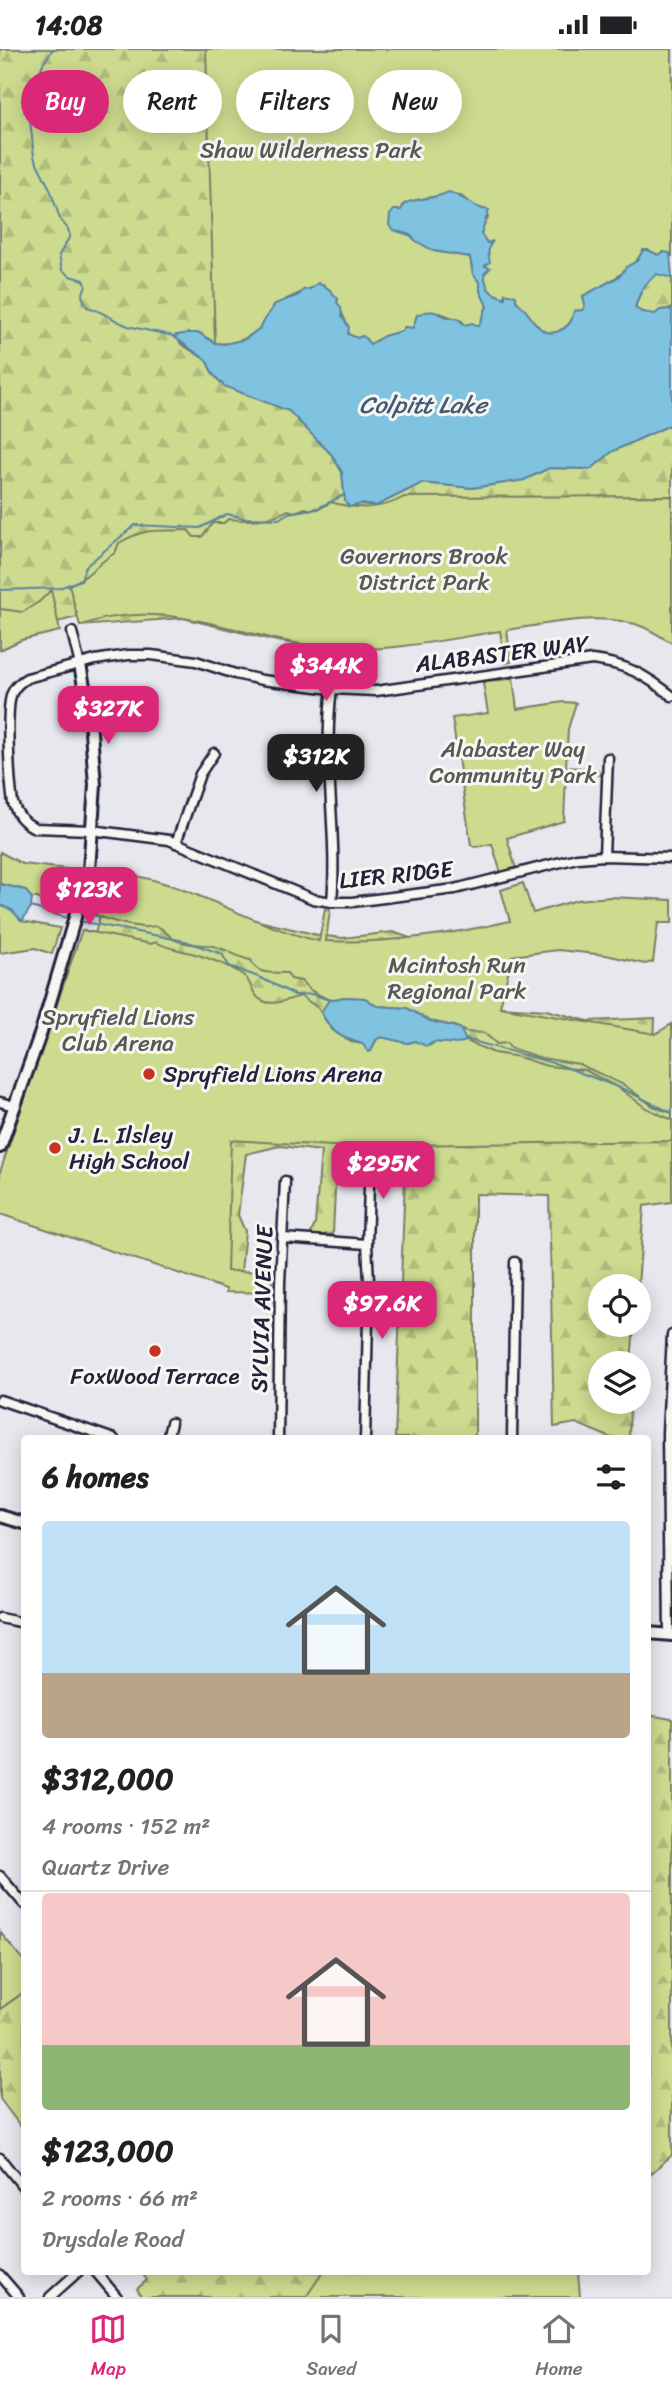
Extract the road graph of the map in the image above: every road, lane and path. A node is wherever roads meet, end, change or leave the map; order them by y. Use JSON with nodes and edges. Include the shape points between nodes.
{"nodes":[{"id":1,"x":72,"y":632,"type":"dead end"},
{"id":2,"x":80,"y":665,"type":"junction"},
{"id":3,"x":332,"y":689,"type":"junction"},
{"id":4,"x":672,"y":696,"type":"edge"},
{"id":5,"x":4,"y":708,"type":"edge"},
{"id":6,"x":215,"y":753,"type":"dead end"},
{"id":7,"x":608,"y":758,"type":"dead end"},
{"id":8,"x":91,"y":830,"type":"junction"},
{"id":9,"x":176,"y":843,"type":"junction"},
{"id":10,"x":604,"y":856,"type":"junction"},
{"id":11,"x":672,"y":858,"type":"edge"},
{"id":12,"x":332,"y":902,"type":"junction"},
{"id":13,"x":0,"y":1102,"type":"edge"},
{"id":14,"x":14,"y":1106,"type":"junction"},
{"id":15,"x":0,"y":1147,"type":"edge"},
{"id":16,"x":370,"y":1157,"type":"dead end"},
{"id":17,"x":285,"y":1181,"type":"dead end"},
{"id":18,"x":283,"y":1238,"type":"junction"},
{"id":19,"x":366,"y":1244,"type":"junction"},
{"id":20,"x":515,"y":1262,"type":"dead end"},
{"id":21,"x":672,"y":1335,"type":"edge"},
{"id":22,"x":0,"y":1400,"type":"edge"},
{"id":23,"x":171,"y":1423,"type":"dead end"},
{"id":24,"x":102,"y":1435,"type":"edge"},
{"id":25,"x":168,"y":1435,"type":"edge"},
{"id":26,"x":278,"y":1435,"type":"edge"},
{"id":27,"x":365,"y":1435,"type":"edge"},
{"id":28,"x":512,"y":1435,"type":"edge"},
{"id":29,"x":670,"y":1451,"type":"edge"},
{"id":30,"x":0,"y":1516,"type":"edge"},
{"id":31,"x":21,"y":1522,"type":"edge"},
{"id":32,"x":0,"y":1618,"type":"edge"},
{"id":33,"x":21,"y":1622,"type":"edge"},
{"id":34,"x":651,"y":1633,"type":"edge"},
{"id":35,"x":671,"y":1635,"type":"edge"},
{"id":36,"x":0,"y":1875,"type":"edge"},
{"id":37,"x":21,"y":1900,"type":"edge"},
{"id":38,"x":0,"y":2158,"type":"edge"},
{"id":39,"x":21,"y":2184,"type":"edge"},
{"id":40,"x":0,"y":2275,"type":"edge"},
{"id":41,"x":75,"y":2275,"type":"edge"},
{"id":42,"x":98,"y":2275,"type":"edge"},
{"id":43,"x":19,"y":2297,"type":"edge"},
{"id":44,"x":50,"y":2297,"type":"edge"},
{"id":45,"x":117,"y":2297,"type":"edge"}],
"edges":[{"from":1,"to":2,"type":"street"},
{"from":2,"to":3,"type":"street","name":"ALABASTER WAY","via":[[128,655],[175,657],[261,680]]},
{"from":2,"to":5,"type":"street","name":"ALABASTER WAY","via":[[22,681]]},
{"from":2,"to":8,"type":"street","via":[[95,785]]},
{"from":3,"to":4,"type":"street","name":"ALABASTER WAY","via":[[376,691],[592,660],[621,664]]},
{"from":3,"to":12,"type":"street","via":[[328,762],[334,849]]},
{"from":5,"to":8,"type":"street","name":"LIER RIDGE","via":[[12,797],[18,814],[35,828]]},
{"from":6,"to":9,"type":"street","via":[[200,774]]},
{"from":7,"to":10,"type":"street"},
{"from":8,"to":9,"type":"street","name":"LIER RIDGE"},
{"from":8,"to":14,"type":"street","via":[[89,870],[81,899]]},
{"from":9,"to":12,"type":"street","name":"LIER RIDGE","via":[[297,893]]},
{"from":10,"to":11,"type":"street","name":"LIER RIDGE"},
{"from":10,"to":12,"type":"street","name":"LIER RIDGE","via":[[577,858],[455,889]]},
{"from":13,"to":14,"type":"street"},
{"from":14,"to":15,"type":"street"},
{"from":16,"to":19,"type":"street"},
{"from":17,"to":18,"type":"street","name":"SYLVIA AVENUE"},
{"from":18,"to":19,"type":"street"},
{"from":18,"to":26,"type":"street","name":"SYLVIA AVENUE"},
{"from":19,"to":27,"type":"street"},
{"from":20,"to":28,"type":"street"},
{"from":21,"to":29,"type":"street"},
{"from":22,"to":24,"type":"street"},
{"from":23,"to":25,"type":"street"},
{"from":29,"to":35,"type":"street"},
{"from":30,"to":31,"type":"street"},
{"from":32,"to":33,"type":"street"},
{"from":34,"to":35,"type":"street"},
{"from":36,"to":37,"type":"street"},
{"from":38,"to":39,"type":"street"},
{"from":40,"to":43,"type":"street"},
{"from":41,"to":44,"type":"street"},
{"from":42,"to":45,"type":"street"}]}
